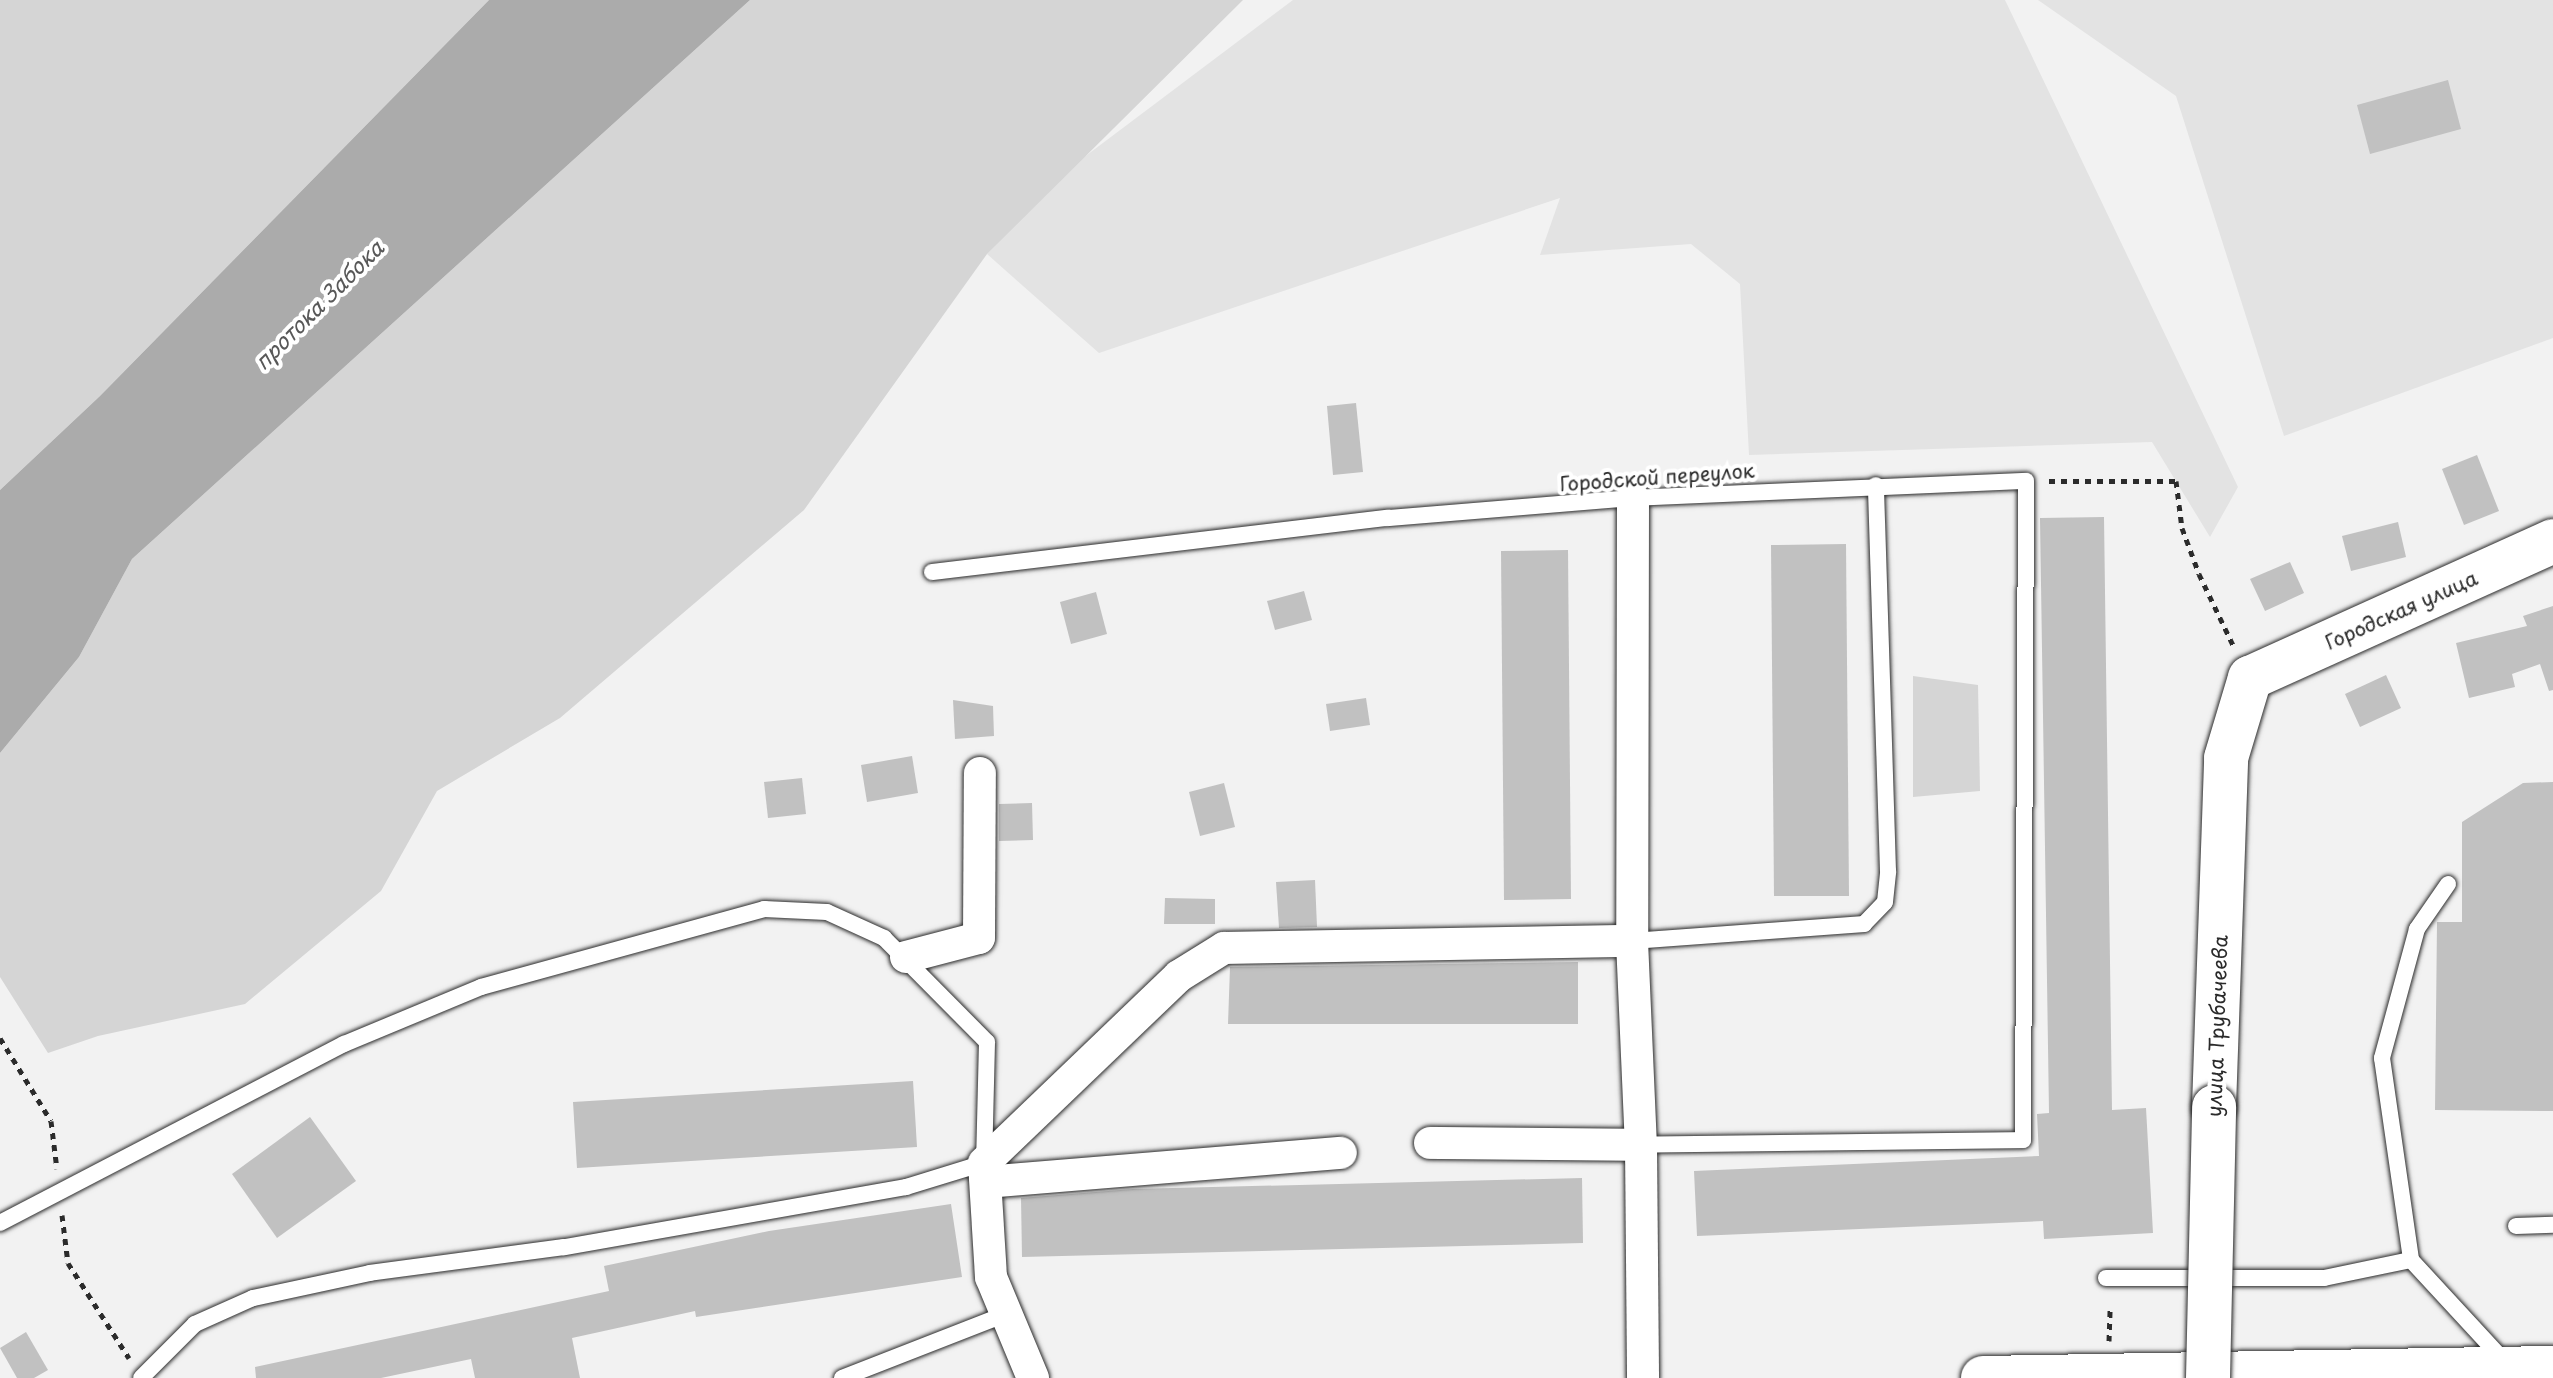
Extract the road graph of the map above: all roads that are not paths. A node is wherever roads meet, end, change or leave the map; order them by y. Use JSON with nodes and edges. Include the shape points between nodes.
{"nodes":[{"id":1,"x":1876,"y":485,"type":"junction"},
{"id":2,"x":1633,"y":498,"type":"junction"},
{"id":3,"x":2553,"y":541,"type":"edge"},
{"id":4,"x":932,"y":572,"type":"dead end"},
{"id":5,"x":2250,"y":678,"type":"joint"},
{"id":6,"x":980,"y":773,"type":"dead end"},
{"id":7,"x":2448,"y":884,"type":"dead end"},
{"id":8,"x":1632,"y":941,"type":"junction"},
{"id":9,"x":906,"y":957,"type":"junction"},
{"id":10,"x":1430,"y":1143,"type":"dead end"},
{"id":11,"x":1641,"y":1145,"type":"junction"},
{"id":12,"x":1341,"y":1153,"type":"dead end"},
{"id":13,"x":985,"y":1173,"type":"junction"},
{"id":14,"x":0,"y":1223,"type":"edge"},
{"id":15,"x":2553,"y":1225,"type":"edge"},
{"id":16,"x":2516,"y":1226,"type":"dead end"},
{"id":17,"x":2411,"y":1260,"type":"junction"},
{"id":18,"x":2106,"y":1278,"type":"dead end"},
{"id":19,"x":1006,"y":1314,"type":"junction"},
{"id":20,"x":2532,"y":1368,"type":"edge"},
{"id":21,"x":141,"y":1377,"type":"edge"},
{"id":22,"x":842,"y":1378,"type":"edge"},
{"id":23,"x":1033,"y":1378,"type":"edge"},
{"id":24,"x":1643,"y":1378,"type":"edge"},
{"id":25,"x":1983,"y":1378,"type":"edge"},
{"id":26,"x":2208,"y":1378,"type":"edge"}],
"edges":[{"from":1,"to":2,"type":"lane","name":"Городской переулок"},
{"from":1,"to":8,"type":"lane","via":[[1885,902],[1864,924]]},
{"from":1,"to":11,"type":"lane","name":"Городской переулок","via":[[2026,481],[2023,1140]]},
{"from":2,"to":4,"type":"lane","name":"Городской переулок","via":[[1388,518]]},
{"from":2,"to":8,"type":"street"},
{"from":3,"to":5,"type":"main road","name":"Городская улица"},
{"from":5,"to":26,"type":"main road","name":"улица Трубачеева","bridge":true,"via":[[2226,758]]},
{"from":6,"to":9,"type":"street","via":[[979,938]]},
{"from":7,"to":17,"type":"lane","via":[[2417,929],[2382,1058]]},
{"from":8,"to":11,"type":"street"},
{"from":8,"to":13,"type":"street","via":[[1224,948],[1179,976]]},
{"from":9,"to":13,"type":"lane","via":[[987,1042]]},
{"from":9,"to":14,"type":"lane","via":[[884,938],[827,912],[764,909],[481,987],[344,1044]]},
{"from":10,"to":11,"type":"street"},
{"from":11,"to":24,"type":"street"},
{"from":12,"to":13,"type":"street"},
{"from":13,"to":19,"type":"street","via":[[991,1277]]},
{"from":13,"to":21,"type":"lane","via":[[564,1247],[370,1273],[253,1298],[195,1324]]},
{"from":15,"to":16,"type":"lane"},
{"from":17,"to":18,"type":"lane","via":[[2324,1278]]},
{"from":17,"to":20,"type":"lane"},
{"from":19,"to":22,"type":"lane"},
{"from":19,"to":23,"type":"street"},
{"from":20,"to":25,"type":"main road"}]}
